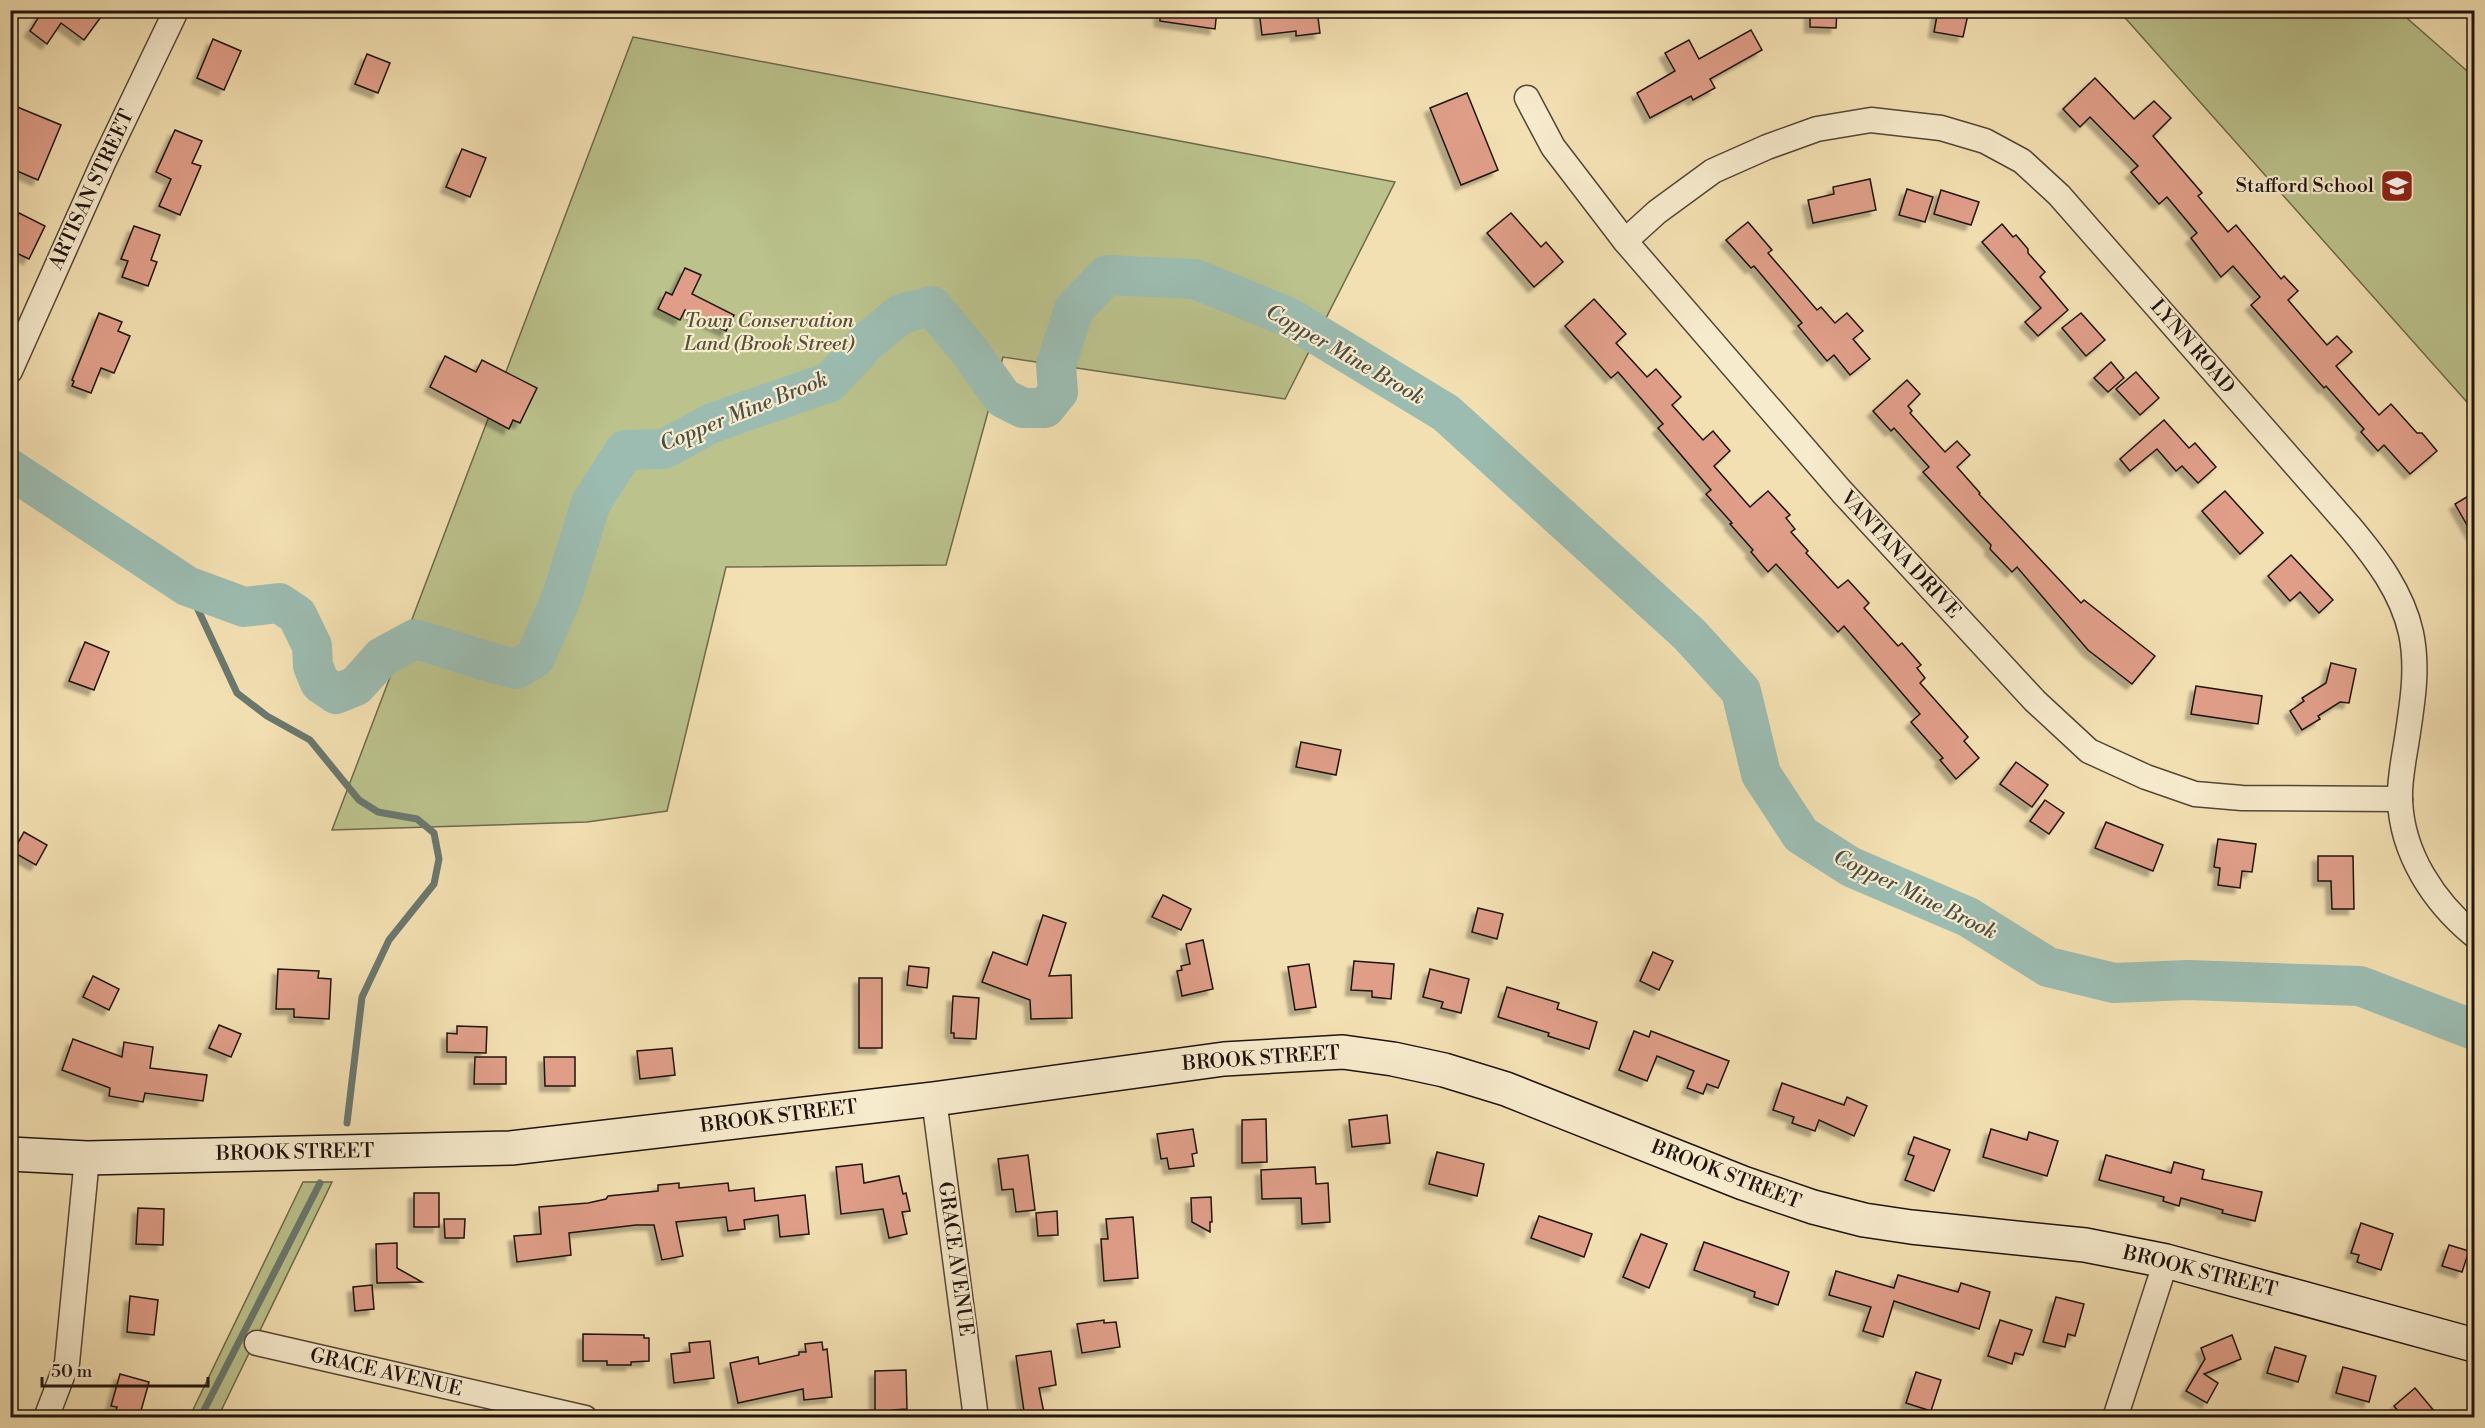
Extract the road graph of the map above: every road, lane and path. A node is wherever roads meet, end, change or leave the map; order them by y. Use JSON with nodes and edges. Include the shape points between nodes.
{"nodes":[{"id":1,"x":174,"y":10,"type":"edge"},
{"id":2,"x":1527,"y":98,"type":"dead end"},
{"id":3,"x":1625,"y":241,"type":"junction"},
{"id":4,"x":10,"y":371,"type":"edge"},
{"id":5,"x":2400,"y":799,"type":"junction"},
{"id":6,"x":2475,"y":935,"type":"edge"},
{"id":7,"x":934,"y":1100,"type":"junction"},
{"id":8,"x":10,"y":1154,"type":"edge"},
{"id":9,"x":87,"y":1158,"type":"junction"},
{"id":10,"x":2166,"y":1261,"type":"junction"},
{"id":11,"x":256,"y":1343,"type":"dead end"},
{"id":12,"x":2475,"y":1346,"type":"edge"},
{"id":13,"x":46,"y":1418,"type":"edge"},
{"id":14,"x":585,"y":1418,"type":"edge"},
{"id":15,"x":976,"y":1418,"type":"edge"},
{"id":16,"x":2115,"y":1418,"type":"edge"}],
"edges":[{"from":1,"to":4,"type":"street","name":"ARTISAN STREET"},
{"from":2,"to":3,"type":"street","name":"VANTANA DRIVE","via":[[1553,147]]},
{"from":3,"to":5,"type":"street","name":"VANTANA DRIVE","via":[[1842,492],[2035,701],[2089,751],[2145,777],[2195,794]]},
{"from":3,"to":5,"type":"street","name":"LYNN ROAD","via":[[1713,171],[1817,129],[1871,120],[1941,129],[1985,141],[2022,161],[2059,195],[2350,527],[2394,587],[2410,631],[2415,665]]},
{"from":5,"to":6,"type":"street","name":"LYNN ROAD","via":[[2403,826],[2427,883],[2457,920]]},
{"from":7,"to":9,"type":"street","name":"BROOK STREET","via":[[511,1148]]},
{"from":7,"to":10,"type":"street","name":"BROOK STREET","via":[[1224,1059],[1343,1052],[1444,1070],[1506,1089],[1743,1183],[1864,1220],[2085,1245]]},
{"from":7,"to":15,"type":"street","name":"GRACE AVENUE"},
{"from":8,"to":9,"type":"street","name":"BROOK STREET"},
{"from":9,"to":13,"type":"street","via":[[67,1364]]},
{"from":10,"to":12,"type":"street","name":"BROOK STREET"},
{"from":10,"to":16,"type":"street"},
{"from":11,"to":14,"type":"street","name":"GRACE AVENUE"}]}
